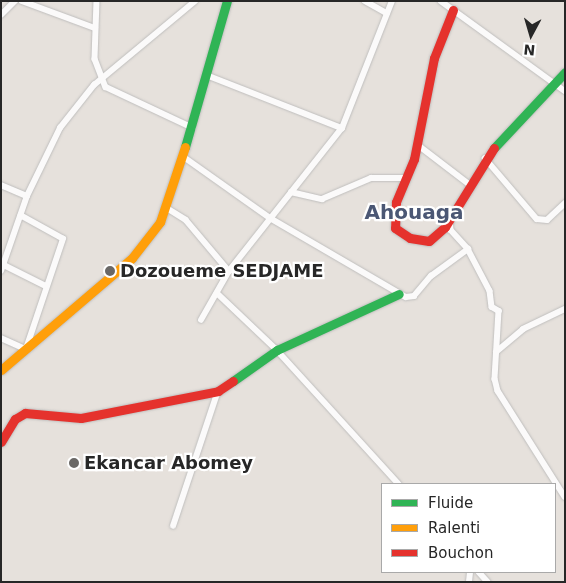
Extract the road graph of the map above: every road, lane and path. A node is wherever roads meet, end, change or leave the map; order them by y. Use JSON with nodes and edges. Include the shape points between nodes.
{"nodes":[{"id":1,"x":15,"y":1,"type":"edge"},
{"id":2,"x":22,"y":1,"type":"edge"},
{"id":3,"x":97,"y":1,"type":"edge"},
{"id":4,"x":195,"y":1,"type":"edge"},
{"id":5,"x":227,"y":1,"type":"edge"},
{"id":6,"x":365,"y":1,"type":"edge"},
{"id":7,"x":392,"y":1,"type":"edge"},
{"id":8,"x":442,"y":1,"type":"edge"},
{"id":9,"x":453,"y":10,"type":"junction"},
{"id":10,"x":387,"y":13,"type":"junction"},
{"id":11,"x":1,"y":15,"type":"edge"},
{"id":12,"x":95,"y":28,"type":"junction"},
{"id":13,"x":565,"y":72,"type":"edge"},
{"id":14,"x":209,"y":76,"type":"junction"},
{"id":15,"x":100,"y":80,"type":"junction"},
{"id":16,"x":553,"y":83,"type":"junction"},
{"id":17,"x":565,"y":91,"type":"edge"},
{"id":18,"x":192,"y":128,"type":"junction"},
{"id":19,"x":342,"y":128,"type":"junction"},
{"id":20,"x":418,"y":145,"type":"junction"},
{"id":21,"x":184,"y":158,"type":"junction"},
{"id":22,"x":485,"y":158,"type":"junction"},
{"id":23,"x":406,"y":178,"type":"junction"},
{"id":24,"x":469,"y":184,"type":"junction"},
{"id":25,"x":1,"y":185,"type":"edge"},
{"id":26,"x":291,"y":192,"type":"junction"},
{"id":27,"x":27,"y":196,"type":"junction"},
{"id":28,"x":565,"y":203,"type":"edge"},
{"id":29,"x":167,"y":208,"type":"junction"},
{"id":30,"x":20,"y":216,"type":"junction"},
{"id":31,"x":450,"y":217,"type":"junction"},
{"id":32,"x":270,"y":218,"type":"junction"},
{"id":33,"x":468,"y":249,"type":"junction"},
{"id":34,"x":2,"y":268,"type":"edge"},
{"id":35,"x":229,"y":271,"type":"junction"},
{"id":36,"x":46,"y":286,"type":"junction"},
{"id":37,"x":217,"y":293,"type":"junction"},
{"id":38,"x":399,"y":294,"type":"junction"},
{"id":39,"x":565,"y":309,"type":"edge"},
{"id":40,"x":201,"y":320,"type":"dead end"},
{"id":41,"x":1,"y":338,"type":"edge"},
{"id":42,"x":26,"y":349,"type":"junction"},
{"id":43,"x":277,"y":350,"type":"junction"},
{"id":44,"x":496,"y":352,"type":"junction"},
{"id":45,"x":1,"y":370,"type":"edge"},
{"id":46,"x":218,"y":391,"type":"junction"},
{"id":47,"x":1,"y":442,"type":"edge"},
{"id":48,"x":398,"y":483,"type":"edge"},
{"id":49,"x":556,"y":483,"type":"edge"},
{"id":50,"x":556,"y":484,"type":"edge"},
{"id":51,"x":565,"y":498,"type":"edge"},
{"id":52,"x":173,"y":526,"type":"dead end"}],
"edges":[{"from":1,"to":11,"type":"street"},
{"from":2,"to":12,"type":"street"},
{"from":3,"to":12,"type":"street"},
{"from":4,"to":15,"type":"street"},
{"from":5,"to":14,"type":"street"},
{"from":6,"to":10,"type":"street"},
{"from":7,"to":10,"type":"street"},
{"from":8,"to":9,"type":"street"},
{"from":9,"to":16,"type":"street"},
{"from":9,"to":20,"type":"street","via":[[434,58],[434,76],[420,114]]},
{"from":10,"to":19,"type":"street"},
{"from":12,"to":15,"type":"street"},
{"from":13,"to":16,"type":"street"},
{"from":14,"to":18,"type":"street"},
{"from":14,"to":19,"type":"street"},
{"from":15,"to":18,"type":"street","via":[[122,98]]},
{"from":15,"to":27,"type":"street","via":[[60,128]]},
{"from":16,"to":17,"type":"street"},
{"from":16,"to":22,"type":"street"},
{"from":18,"to":21,"type":"street"},
{"from":19,"to":26,"type":"street"},
{"from":20,"to":23,"type":"street"},
{"from":20,"to":24,"type":"street"},
{"from":21,"to":29,"type":"street"},
{"from":21,"to":32,"type":"street"},
{"from":22,"to":24,"type":"street"},
{"from":22,"to":28,"type":"street","via":[[537,219],[547,220]]},
{"from":23,"to":26,"type":"street","via":[[371,178],[322,199]]},
{"from":23,"to":31,"type":"street","via":[[396,202],[394,228],[416,241],[429,241]]},
{"from":24,"to":31,"type":"street"},
{"from":25,"to":27,"type":"street"},
{"from":26,"to":32,"type":"street"},
{"from":27,"to":30,"type":"street"},
{"from":29,"to":35,"type":"street","via":[[186,220]]},
{"from":29,"to":42,"type":"street","via":[[132,258]]},
{"from":30,"to":34,"type":"street"},
{"from":30,"to":36,"type":"street","via":[[63,239]]},
{"from":31,"to":33,"type":"street","via":[[451,230]]},
{"from":32,"to":35,"type":"street"},
{"from":32,"to":38,"type":"street"},
{"from":33,"to":38,"type":"street","via":[[431,276],[414,296]]},
{"from":33,"to":44,"type":"street","via":[[490,291],[492,307],[499,311]]},
{"from":34,"to":36,"type":"street"},
{"from":35,"to":37,"type":"street"},
{"from":36,"to":42,"type":"street"},
{"from":37,"to":40,"type":"street"},
{"from":37,"to":43,"type":"street"},
{"from":38,"to":43,"type":"street"},
{"from":39,"to":44,"type":"street","via":[[523,329]]},
{"from":41,"to":42,"type":"street"},
{"from":42,"to":45,"type":"street"},
{"from":43,"to":46,"type":"street"},
{"from":43,"to":48,"type":"street"},
{"from":44,"to":49,"type":"street","via":[[498,391]]},
{"from":46,"to":47,"type":"street","via":[[81,418],[24,413],[15,419]]},
{"from":46,"to":52,"type":"street"},
{"from":50,"to":51,"type":"street"}]}
